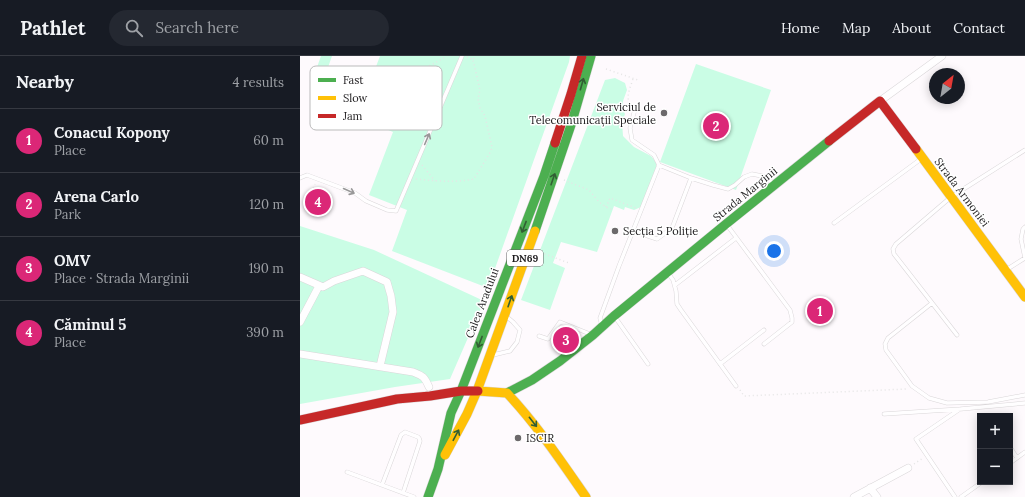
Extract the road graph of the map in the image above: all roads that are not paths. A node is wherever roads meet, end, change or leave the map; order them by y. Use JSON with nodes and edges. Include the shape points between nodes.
{"nodes":[{"id":1,"x":463,"y":56,"type":"edge"},
{"id":2,"x":582,"y":56,"type":"edge"},
{"id":3,"x":592,"y":56,"type":"edge"},
{"id":4,"x":942,"y":56,"type":"edge"},
{"id":5,"x":880,"y":102,"type":"junction"},
{"id":6,"x":442,"y":105,"type":"edge"},
{"id":7,"x":636,"y":109,"type":"road end"},
{"id":8,"x":431,"y":130,"type":"edge"},
{"id":9,"x":1025,"y":150,"type":"edge"},
{"id":10,"x":922,"y":158,"type":"junction"},
{"id":11,"x":659,"y":165,"type":"junction"},
{"id":12,"x":300,"y":178,"type":"edge"},
{"id":13,"x":691,"y":178,"type":"junction"},
{"id":14,"x":775,"y":186,"type":"junction"},
{"id":15,"x":950,"y":197,"type":"junction"},
{"id":16,"x":834,"y":223,"type":"dead end"},
{"id":17,"x":726,"y":224,"type":"junction"},
{"id":18,"x":1025,"y":228,"type":"edge"},
{"id":19,"x":633,"y":231,"type":"junction"},
{"id":20,"x":736,"y":238,"type":"junction"},
{"id":21,"x":1005,"y":270,"type":"junction"},
{"id":22,"x":668,"y":272,"type":"junction"},
{"id":23,"x":300,"y":277,"type":"edge"},
{"id":24,"x":675,"y":285,"type":"junction"},
{"id":25,"x":319,"y":286,"type":"junction"},
{"id":26,"x":1025,"y":297,"type":"edge"},
{"id":27,"x":932,"y":303,"type":"junction"},
{"id":28,"x":505,"y":315,"type":"junction"},
{"id":29,"x":614,"y":316,"type":"junction"},
{"id":30,"x":300,"y":322,"type":"edge"},
{"id":31,"x":603,"y":326,"type":"junction"},
{"id":32,"x":764,"y":330,"type":"dead end"},
{"id":33,"x":593,"y":335,"type":"junction"},
{"id":34,"x":957,"y":335,"type":"dead end"},
{"id":35,"x":539,"y":336,"type":"dead end"},
{"id":36,"x":764,"y":344,"type":"dead end"},
{"id":37,"x":300,"y":354,"type":"edge"},
{"id":38,"x":490,"y":355,"type":"junction"},
{"id":39,"x":648,"y":364,"type":"dead end"},
{"id":40,"x":720,"y":364,"type":"junction"},
{"id":41,"x":380,"y":366,"type":"junction"},
{"id":42,"x":736,"y":386,"type":"road end"},
{"id":43,"x":429,"y":387,"type":"dead end"},
{"id":44,"x":461,"y":391,"type":"junction"},
{"id":45,"x":477,"y":391,"type":"junction"},
{"id":46,"x":507,"y":393,"type":"junction"},
{"id":47,"x":1025,"y":395,"type":"edge"},
{"id":48,"x":1025,"y":403,"type":"edge"},
{"id":49,"x":961,"y":409,"type":"junction"},
{"id":50,"x":884,"y":414,"type":"dead end"},
{"id":51,"x":300,"y":420,"type":"edge"},
{"id":52,"x":1011,"y":449,"type":"edge"},
{"id":53,"x":1025,"y":452,"type":"edge"},
{"id":54,"x":1017,"y":458,"type":"junction"},
{"id":55,"x":1013,"y":461,"type":"edge"},
{"id":56,"x":908,"y":468,"type":"road end"},
{"id":57,"x":438,"y":469,"type":"junction"},
{"id":58,"x":347,"y":472,"type":"dead end"},
{"id":59,"x":382,"y":485,"type":"junction"},
{"id":60,"x":978,"y":485,"type":"edge"},
{"id":61,"x":870,"y":488,"type":"junction"},
{"id":62,"x":403,"y":493,"type":"junction"},
{"id":63,"x":414,"y":497,"type":"edge"},
{"id":64,"x":428,"y":497,"type":"edge"},
{"id":65,"x":586,"y":497,"type":"edge"},
{"id":66,"x":854,"y":497,"type":"edge"},
{"id":67,"x":877,"y":497,"type":"edge"},
{"id":68,"x":955,"y":497,"type":"edge"},
{"id":69,"x":961,"y":497,"type":"edge"}],
"edges":[{"from":6,"to":1,"type":"lane","one_way":true},
{"from":2,"to":44,"type":"main road","name":"Calea Aradului","number":"DN69","one_way":true,"via":[[544,176]]},
{"from":28,"to":3,"type":"main road","name":"Calea Aradului","number":"DN69","one_way":true,"via":[[562,152]]},
{"from":4,"to":5,"type":"street","name":"Strada Marginii"},
{"from":5,"to":10,"type":"main road","name":"Strada Armoniei"},
{"from":5,"to":14,"type":"main road","name":"Strada Marginii"},
{"from":7,"to":11,"type":"lane","via":[[630,128],[632,140],[654,155]]},
{"from":12,"to":8,"type":"lane","one_way":true,"via":[[307,175],[355,193],[387,210],[396,211]]},
{"from":9,"to":15,"type":"lane"},
{"from":10,"to":15,"type":"main road","name":"Strada Armoniei"},
{"from":10,"to":16,"type":"lane"},
{"from":11,"to":13,"type":"lane"},
{"from":11,"to":19,"type":"lane"},
{"from":13,"to":14,"type":"lane","via":[[728,189],[752,174],[767,177]]},
{"from":13,"to":19,"type":"lane","via":[[672,228],[656,240]]},
{"from":14,"to":17,"type":"main road","name":"Strada Marginii"},
{"from":15,"to":21,"type":"main road","name":"Strada Armoniei"},
{"from":15,"to":27,"type":"lane","via":[[893,249],[894,254]]},
{"from":17,"to":20,"type":"lane"},
{"from":17,"to":22,"type":"main road","name":"Strada Marginii"},
{"from":18,"to":21,"type":"lane","via":[[1020,238],[1025,258]]},
{"from":19,"to":31,"type":"lane","via":[[600,318]]},
{"from":20,"to":24,"type":"lane"},
{"from":20,"to":36,"type":"lane","via":[[790,310],[792,322]]},
{"from":21,"to":26,"type":"main road","name":"Strada Armoniei"},
{"from":22,"to":24,"type":"lane"},
{"from":22,"to":29,"type":"main road","name":"Strada Marginii"},
{"from":23,"to":25,"type":"street"},
{"from":24,"to":40,"type":"lane","via":[[677,304]]},
{"from":25,"to":30,"type":"street"},
{"from":25,"to":41,"type":"street","via":[[323,287],[363,271],[387,282],[393,312]]},
{"from":27,"to":34,"type":"lane"},
{"from":27,"to":47,"type":"lane","via":[[888,338],[885,344],[886,350],[912,386],[929,398],[947,403],[988,402]]},
{"from":28,"to":38,"type":"main road","name":"Calea Aradului","number":"DN69"},
{"from":28,"to":38,"type":"lane","via":[[522,330],[510,351]]},
{"from":29,"to":31,"type":"main road","name":"Strada Marginii"},
{"from":29,"to":39,"type":"lane"},
{"from":31,"to":33,"type":"main road","name":"Strada Marginii"},
{"from":32,"to":40,"type":"lane"},
{"from":33,"to":35,"type":"lane","via":[[560,322],[548,339]]},
{"from":33,"to":46,"type":"main road","name":"Strada Marginii","via":[[544,372]]},
{"from":37,"to":41,"type":"street"},
{"from":38,"to":45,"type":"main road","name":"Calea Aradului","number":"DN69"},
{"from":40,"to":42,"type":"lane"},
{"from":41,"to":43,"type":"street","via":[[422,375]]},
{"from":44,"to":45,"type":"main road"},
{"from":44,"to":51,"type":"main road","via":[[397,399]]},
{"from":44,"to":57,"type":"main road","name":"Calea Aradului","number":"DN69","via":[[451,413]]},
{"from":45,"to":46,"type":"main road"},
{"from":57,"to":45,"type":"main road","name":"Calea Aradului","number":"DN69","one_way":true},
{"from":46,"to":65,"type":"main road","one_way":true,"via":[[535,424]]},
{"from":48,"to":49,"type":"lane"},
{"from":49,"to":50,"type":"lane"},
{"from":49,"to":68,"type":"lane","via":[[916,439]]},
{"from":52,"to":54,"type":"lane"},
{"from":53,"to":54,"type":"lane"},
{"from":54,"to":55,"type":"lane"},
{"from":56,"to":61,"type":"street"},
{"from":57,"to":64,"type":"main road","name":"Calea Aradului","number":"DN69"},
{"from":58,"to":59,"type":"lane"},
{"from":59,"to":62,"type":"lane"},
{"from":59,"to":62,"type":"lane","via":[[401,435],[405,432],[418,437],[420,441]]},
{"from":60,"to":69,"type":"lane"},
{"from":61,"to":66,"type":"street"},
{"from":61,"to":67,"type":"street"},
{"from":62,"to":63,"type":"lane"}]}
